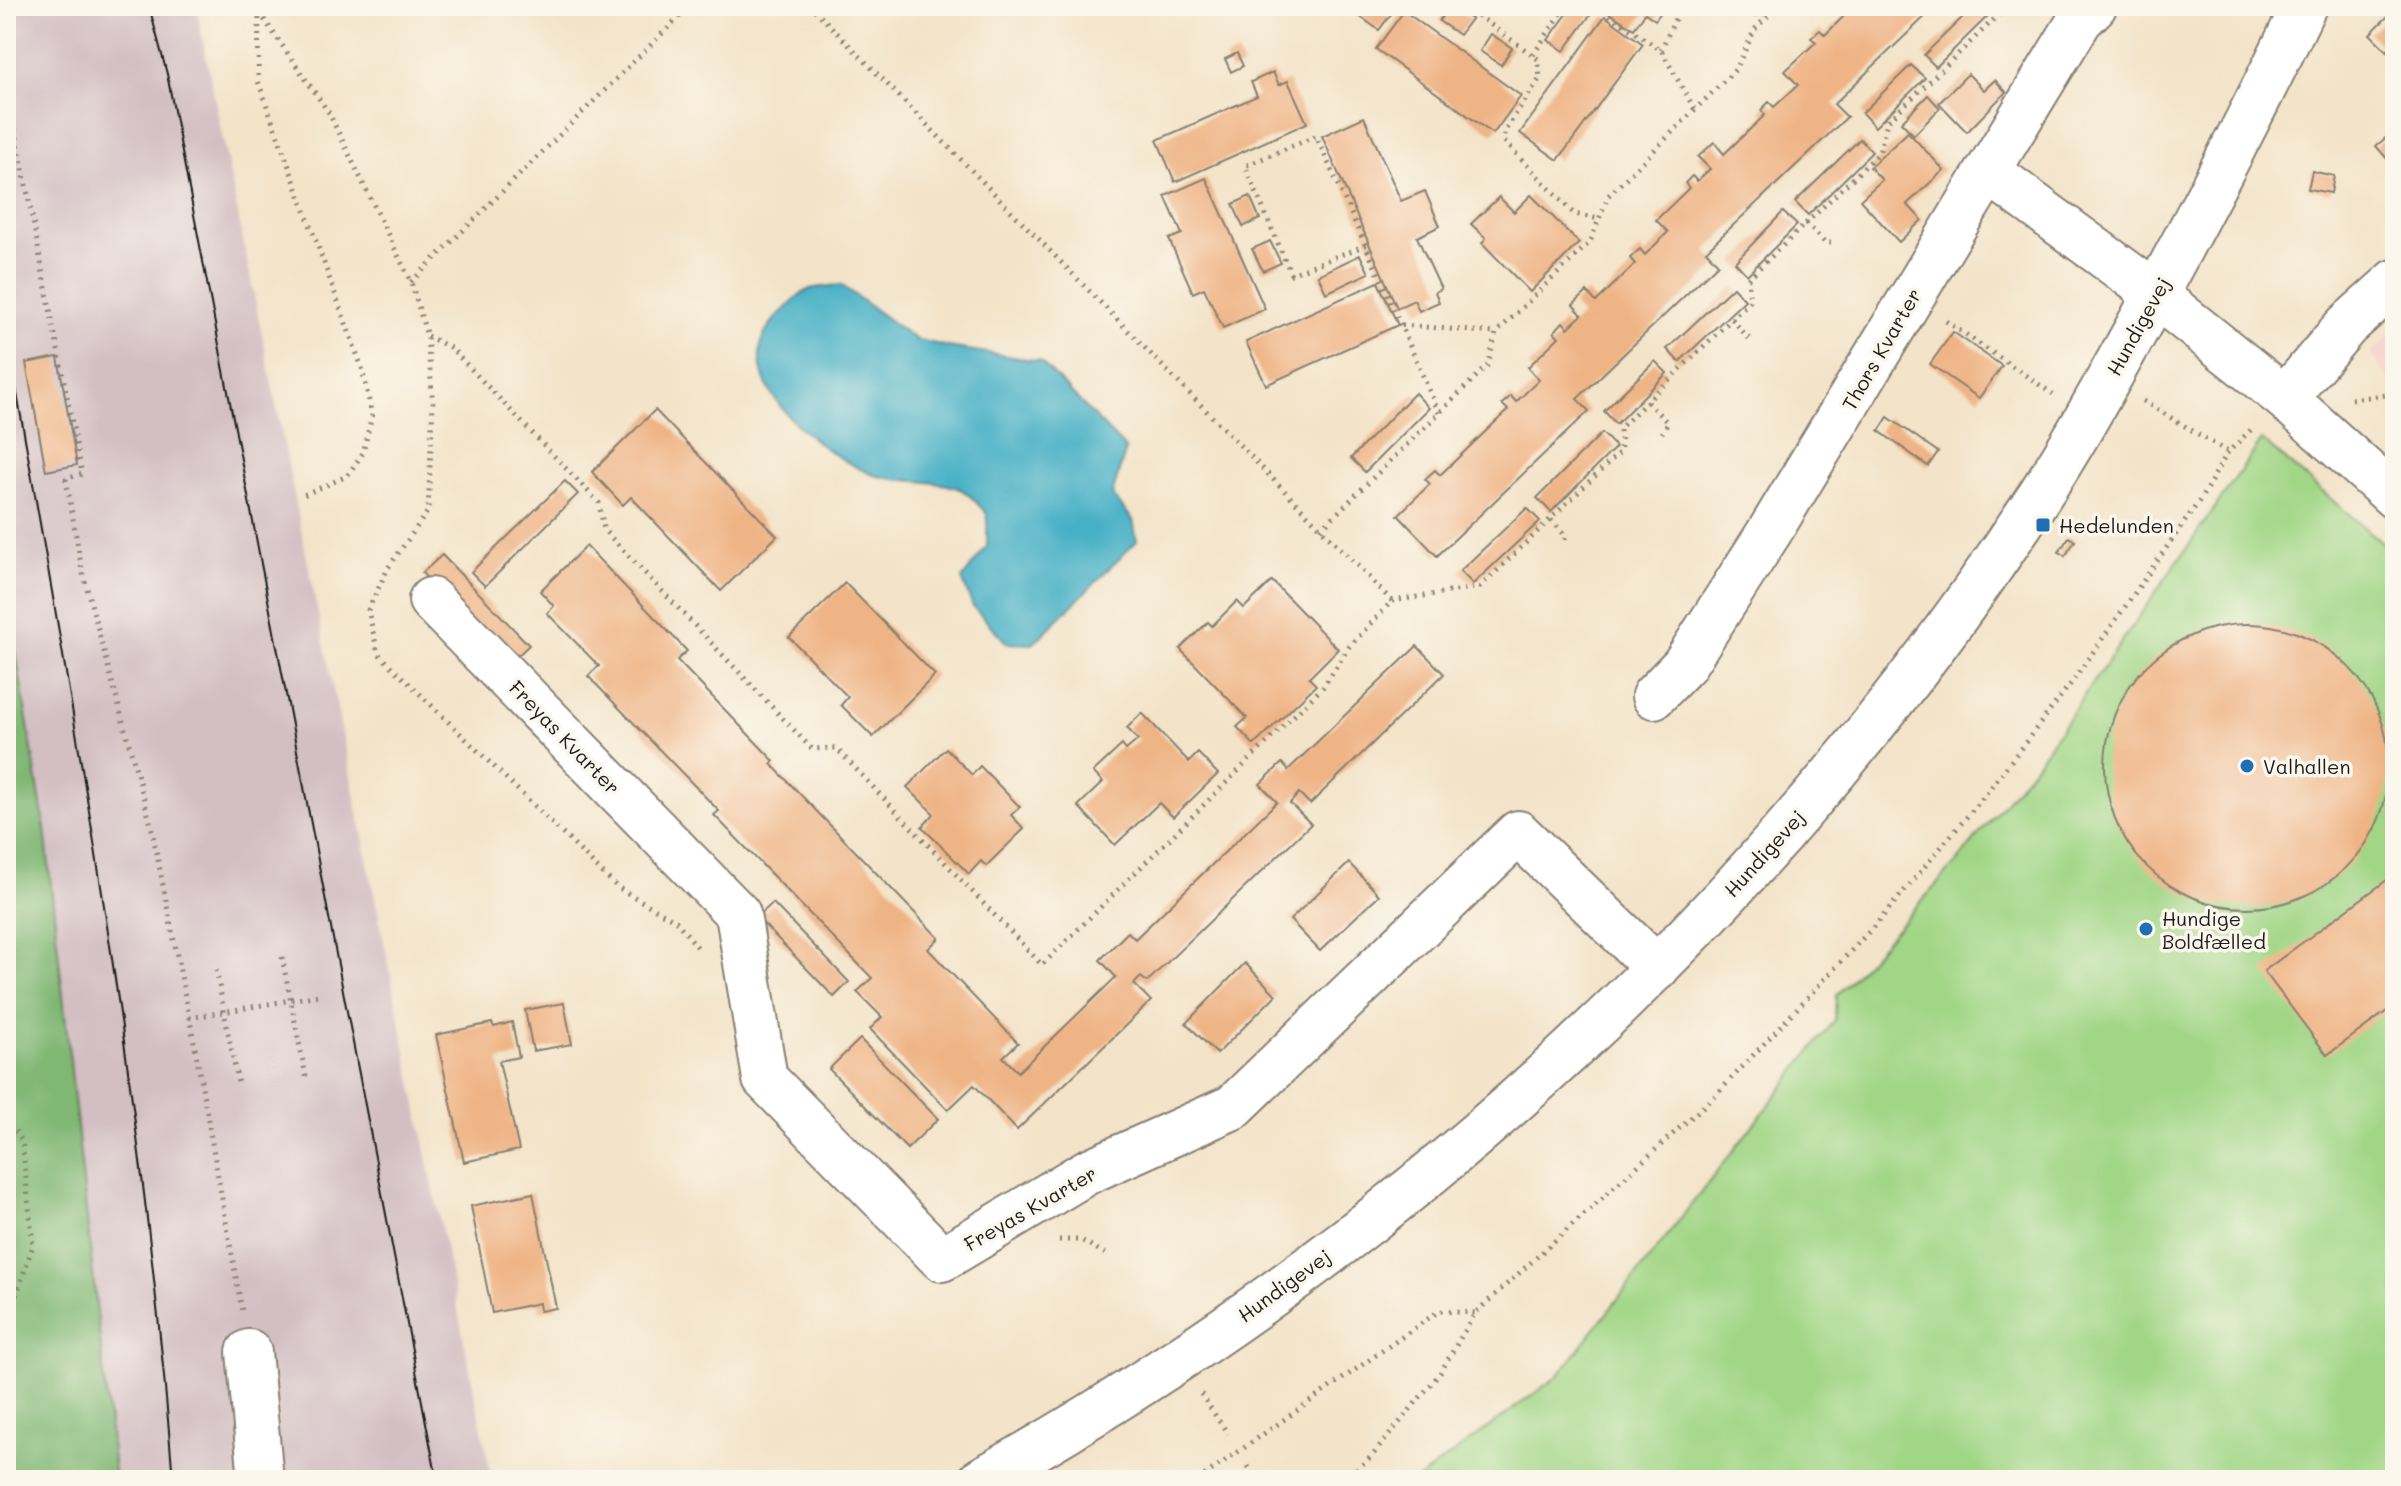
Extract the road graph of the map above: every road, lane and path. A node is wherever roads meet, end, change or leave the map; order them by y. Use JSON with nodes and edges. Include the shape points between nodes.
{"nodes":[{"id":1,"x":279,"y":6,"type":"edge"},
{"id":2,"x":690,"y":6,"type":"edge"},
{"id":3,"x":811,"y":6,"type":"edge"},
{"id":4,"x":1465,"y":6,"type":"edge"},
{"id":5,"x":1566,"y":6,"type":"edge"},
{"id":6,"x":1596,"y":6,"type":"edge"},
{"id":7,"x":1681,"y":6,"type":"edge"},
{"id":8,"x":1778,"y":6,"type":"edge"},
{"id":9,"x":2008,"y":6,"type":"edge"},
{"id":10,"x":2094,"y":6,"type":"edge"},
{"id":11,"x":2304,"y":6,"type":"edge"},
{"id":12,"x":257,"y":8,"type":"edge"},
{"id":13,"x":1661,"y":50,"type":"junction"},
{"id":14,"x":1533,"y":55,"type":"junction"},
{"id":15,"x":6,"y":82,"type":"edge"},
{"id":16,"x":1695,"y":110,"type":"junction"},
{"id":17,"x":1988,"y":171,"type":"junction"},
{"id":18,"x":1599,"y":219,"type":"junction"},
{"id":19,"x":1806,"y":223,"type":"junction"},
{"id":20,"x":1831,"y":243,"type":"dead end"},
{"id":21,"x":1366,"y":245,"type":"junction"},
{"id":22,"x":411,"y":282,"type":"dead end"},
{"id":23,"x":2395,"y":282,"type":"edge"},
{"id":24,"x":2155,"y":295,"type":"junction"},
{"id":25,"x":1910,"y":296,"type":"junction"},
{"id":26,"x":1732,"y":319,"type":"junction"},
{"id":27,"x":1402,"y":325,"type":"junction"},
{"id":28,"x":1496,"y":333,"type":"junction"},
{"id":29,"x":427,"y":336,"type":"dead end"},
{"id":30,"x":1750,"y":340,"type":"dead end"},
{"id":31,"x":2108,"y":380,"type":"junction"},
{"id":32,"x":2285,"y":398,"type":"junction"},
{"id":33,"x":2063,"y":400,"type":"dead end"},
{"id":34,"x":1647,"y":402,"type":"junction"},
{"id":35,"x":1439,"y":413,"type":"junction"},
{"id":36,"x":1662,"y":433,"type":"dead end"},
{"id":37,"x":2228,"y":452,"type":"junction"},
{"id":38,"x":299,"y":497,"type":"dead end"},
{"id":39,"x":2395,"y":497,"type":"edge"},
{"id":40,"x":1551,"y":520,"type":"junction"},
{"id":41,"x":1321,"y":529,"type":"junction"},
{"id":42,"x":1564,"y":544,"type":"dead end"},
{"id":43,"x":431,"y":600,"type":"dead end"},
{"id":44,"x":1392,"y":601,"type":"junction"},
{"id":45,"x":1654,"y":696,"type":"dead end"},
{"id":46,"x":282,"y":957,"type":"dead end"},
{"id":47,"x":1657,"y":968,"type":"junction"},
{"id":48,"x":216,"y":970,"type":"dead end"},
{"id":49,"x":319,"y":995,"type":"dead end"},
{"id":50,"x":291,"y":1000,"type":"junction"},
{"id":51,"x":224,"y":1012,"type":"junction"},
{"id":52,"x":189,"y":1018,"type":"junction"},
{"id":53,"x":306,"y":1077,"type":"dead end"},
{"id":54,"x":238,"y":1083,"type":"dead end"},
{"id":55,"x":6,"y":1118,"type":"edge"},
{"id":56,"x":1475,"y":1313,"type":"junction"},
{"id":57,"x":6,"y":1327,"type":"edge"},
{"id":58,"x":249,"y":1352,"type":"joint"},
{"id":59,"x":1198,"y":1390,"type":"dead end"},
{"id":60,"x":1228,"y":1434,"type":"dead end"},
{"id":61,"x":1248,"y":1466,"type":"dead end"},
{"id":62,"x":261,"y":1480,"type":"edge"},
{"id":63,"x":981,"y":1480,"type":"edge"},
{"id":64,"x":1198,"y":1480,"type":"edge"},
{"id":65,"x":1257,"y":1480,"type":"edge"},
{"id":66,"x":1344,"y":1480,"type":"edge"}],
"edges":[{"from":1,"to":12,"type":"path"},
{"from":2,"to":22,"type":"path"},
{"from":3,"to":41,"type":"path"},
{"from":4,"to":14,"type":"path"},
{"from":5,"to":14,"type":"path"},
{"from":6,"to":13,"type":"path"},
{"from":7,"to":13,"type":"path"},
{"from":8,"to":16,"type":"path","via":[[1755,29],[1736,69]]},
{"from":9,"to":19,"type":"path","via":[[1887,122],[1879,153]]},
{"from":10,"to":17,"type":"street","name":"Thors Kvarter","via":[[2080,20]]},
{"from":11,"to":24,"type":"street","name":"Hundigevej"},
{"from":12,"to":38,"type":"path","via":[[258,81],[362,368],[372,415],[363,453],[347,476]]},
{"from":13,"to":16,"type":"path"},
{"from":14,"to":18,"type":"path","via":[[1540,78],[1504,132],[1504,141],[1574,214]]},
{"from":15,"to":52,"type":"path","via":[[82,474],[66,479],[82,570],[151,825]]},
{"from":16,"to":18,"type":"path","via":[[1608,196]]},
{"from":17,"to":24,"type":"street"},
{"from":17,"to":25,"type":"street","name":"Thors Kvarter"},
{"from":18,"to":28,"type":"path","via":[[1590,242]]},
{"from":19,"to":20,"type":"path"},
{"from":19,"to":26,"type":"path","via":[[1748,279],[1750,301]]},
{"from":21,"to":21,"type":"path","via":[[1316,136],[1245,166],[1291,274]]},
{"from":21,"to":27,"type":"path"},
{"from":23,"to":32,"type":"street","via":[[2346,326]]},
{"from":24,"to":31,"type":"street","name":"Hundigevej"},
{"from":24,"to":32,"type":"street"},
{"from":25,"to":33,"type":"path"},
{"from":25,"to":45,"type":"street","name":"Thors Kvarter","via":[[1838,422],[1684,665]]},
{"from":26,"to":30,"type":"path"},
{"from":26,"to":34,"type":"path"},
{"from":27,"to":28,"type":"path"},
{"from":27,"to":35,"type":"path"},
{"from":28,"to":35,"type":"path","via":[[1488,365]]},
{"from":29,"to":44,"type":"path","via":[[451,348],[599,503],[604,530],[812,749],[836,748],[1042,965],[1323,687],[1349,647]]},
{"from":31,"to":37,"type":"path"},
{"from":31,"to":47,"type":"street","name":"Hundigevej","via":[[2041,493],[1927,656],[1786,830]]},
{"from":32,"to":37,"type":"path"},
{"from":32,"to":39,"type":"street"},
{"from":34,"to":36,"type":"path","via":[[1668,423]]},
{"from":34,"to":40,"type":"path","via":[[1620,428],[1621,451]]},
{"from":35,"to":41,"type":"path"},
{"from":37,"to":56,"type":"path","via":[[2075,678],[1878,922],[1716,1095]]},
{"from":40,"to":42,"type":"path","via":[[1566,536]]},
{"from":40,"to":44,"type":"path","via":[[1480,587]]},
{"from":41,"to":44,"type":"path"},
{"from":43,"to":47,"type":"street","name":"Freyas Kvarter","via":[[738,914],[765,1079],[942,1259],[1087,1172],[1233,1107],[1518,833]]},
{"from":46,"to":50,"type":"path"},
{"from":47,"to":63,"type":"street","name":"Hundigevej","via":[[1506,1109],[1361,1228],[1246,1314]]},
{"from":48,"to":51,"type":"path"},
{"from":49,"to":50,"type":"path"},
{"from":50,"to":51,"type":"path"},
{"from":50,"to":53,"type":"path"},
{"from":51,"to":52,"type":"path"},
{"from":51,"to":54,"type":"path"},
{"from":52,"to":58,"type":"path"},
{"from":55,"to":57,"type":"path","via":[[22,1141],[33,1245]]},
{"from":56,"to":64,"type":"path","via":[[1439,1311]]},
{"from":56,"to":66,"type":"path","via":[[1440,1373],[1372,1456]]},
{"from":58,"to":62,"type":"street"},
{"from":59,"to":60,"type":"path"},
{"from":61,"to":65,"type":"path"}]}
